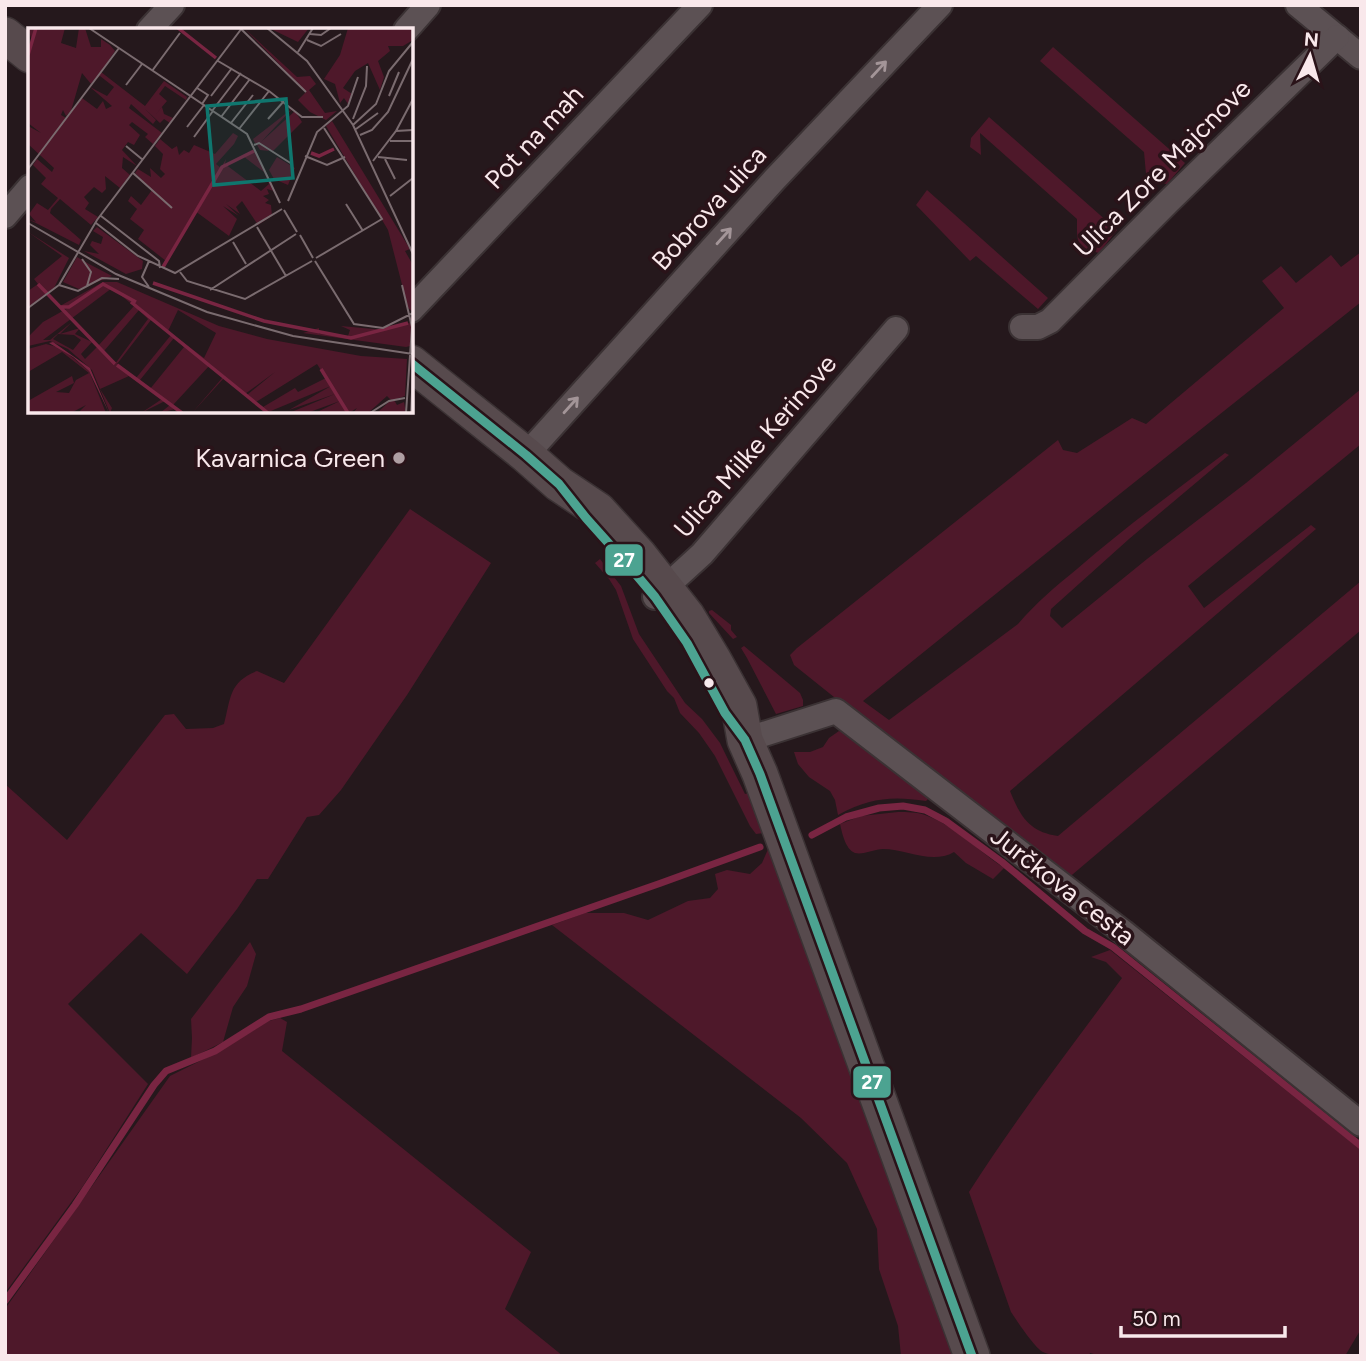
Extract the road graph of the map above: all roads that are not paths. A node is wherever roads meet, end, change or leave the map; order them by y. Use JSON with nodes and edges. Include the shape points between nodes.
{"nodes":[{"id":1,"x":172,"y":5,"type":"edge"},
{"id":2,"x":428,"y":5,"type":"edge"},
{"id":3,"x":700,"y":5,"type":"edge"},
{"id":4,"x":940,"y":5,"type":"edge"},
{"id":5,"x":1297,"y":5,"type":"edge"},
{"id":6,"x":151,"y":28,"type":"edge"},
{"id":7,"x":408,"y":28,"type":"edge"},
{"id":8,"x":5,"y":35,"type":"edge"},
{"id":9,"x":1337,"y":37,"type":"junction"},
{"id":10,"x":28,"y":53,"type":"edge"},
{"id":11,"x":1361,"y":57,"type":"edge"},
{"id":12,"x":28,"y":189,"type":"edge"},
{"id":13,"x":5,"y":216,"type":"edge"},
{"id":14,"x":413,"y":308,"type":"edge"},
{"id":15,"x":1022,"y":327,"type":"dead end"},
{"id":16,"x":896,"y":329,"type":"dead end"},
{"id":17,"x":413,"y":365,"type":"edge"},
{"id":18,"x":526,"y":455,"type":"junction"},
{"id":19,"x":661,"y":593,"type":"junction"},
{"id":20,"x":746,"y":740,"type":"junction"},
{"id":21,"x":1361,"y":1124,"type":"edge"},
{"id":22,"x":972,"y":1356,"type":"edge"}],
"edges":[{"from":1,"to":6,"type":"street"},
{"from":2,"to":7,"type":"street"},
{"from":3,"to":14,"type":"street","name":"Pot na mah"},
{"from":18,"to":4,"type":"street","name":"Bobrova ulica","one_way":true,"via":[[774,180]]},
{"from":5,"to":9,"type":"street"},
{"from":8,"to":10,"type":"main road"},
{"from":9,"to":11,"type":"street"},
{"from":9,"to":15,"type":"street","name":"Ulica Zore Majcnove","via":[[1050,321]]},
{"from":12,"to":13,"type":"street"},
{"from":16,"to":19,"type":"street","name":"Ulica Milke Kerinove","via":[[702,554]]},
{"from":17,"to":18,"type":"main road"},
{"from":18,"to":19,"type":"main road"},
{"from":19,"to":20,"type":"main road","via":[[694,627],[739,706]]},
{"from":20,"to":21,"type":"street","name":"Jurčkova cesta","via":[[836,711],[1123,932]]},
{"from":20,"to":22,"type":"main road"}]}
